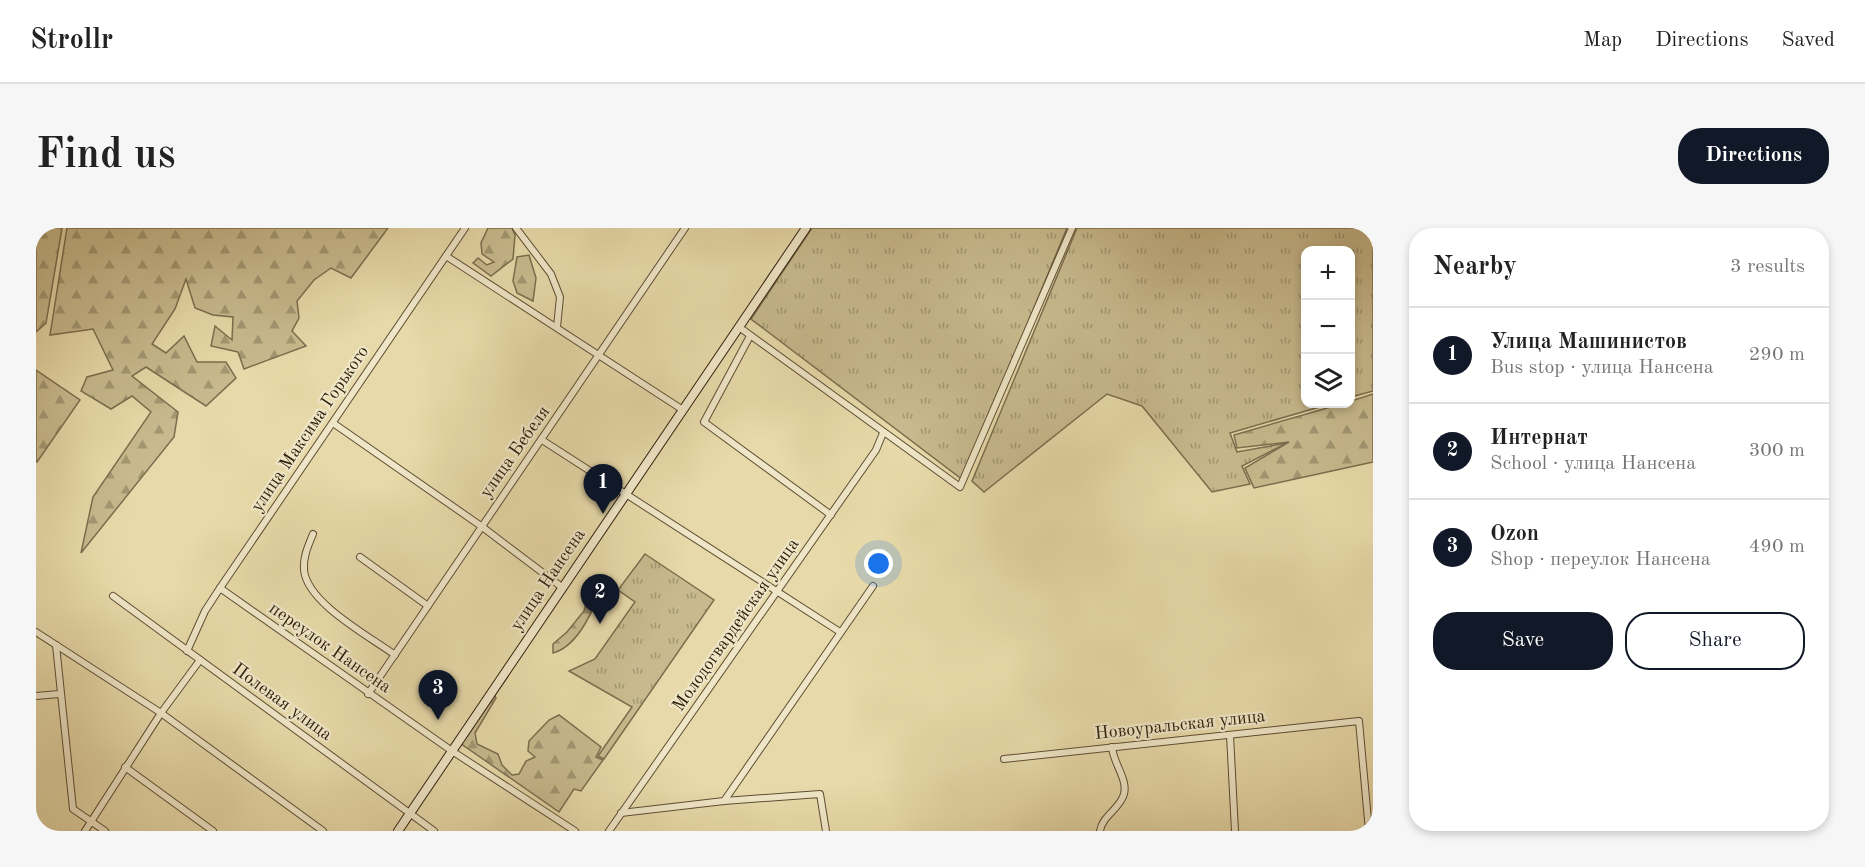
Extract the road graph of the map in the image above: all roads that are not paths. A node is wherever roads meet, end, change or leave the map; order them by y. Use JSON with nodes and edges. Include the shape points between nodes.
{"nodes":[{"id":1,"x":465,"y":228,"type":"edge"},
{"id":2,"x":516,"y":228,"type":"edge"},
{"id":3,"x":685,"y":228,"type":"edge"},
{"id":4,"x":806,"y":228,"type":"edge"},
{"id":5,"x":1072,"y":228,"type":"edge"},
{"id":6,"x":446,"y":256,"type":"junction"},
{"id":7,"x":557,"y":327,"type":"junction"},
{"id":8,"x":739,"y":327,"type":"junction"},
{"id":9,"x":750,"y":336,"type":"junction"},
{"id":10,"x":600,"y":355,"type":"junction"},
{"id":11,"x":683,"y":410,"type":"junction"},
{"id":12,"x":333,"y":423,"type":"junction"},
{"id":13,"x":883,"y":433,"type":"junction"},
{"id":14,"x":542,"y":440,"type":"junction"},
{"id":15,"x":626,"y":493,"type":"junction"},
{"id":16,"x":831,"y":515,"type":"junction"},
{"id":17,"x":481,"y":526,"type":"junction"},
{"id":18,"x":313,"y":534,"type":"dead end"},
{"id":19,"x":360,"y":557,"type":"dead end"},
{"id":20,"x":873,"y":586,"type":"dead end"},
{"id":21,"x":219,"y":588,"type":"junction"},
{"id":22,"x":563,"y":588,"type":"junction"},
{"id":23,"x":777,"y":593,"type":"junction"},
{"id":24,"x":113,"y":596,"type":"dead end"},
{"id":25,"x":428,"y":606,"type":"junction"},
{"id":26,"x":36,"y":632,"type":"edge"},
{"id":27,"x":840,"y":632,"type":"junction"},
{"id":28,"x":56,"y":645,"type":"junction"},
{"id":29,"x":187,"y":651,"type":"junction"},
{"id":30,"x":395,"y":655,"type":"junction"},
{"id":31,"x":200,"y":660,"type":"junction"},
{"id":32,"x":59,"y":694,"type":"junction"},
{"id":33,"x":369,"y":694,"type":"junction"},
{"id":34,"x":36,"y":696,"type":"edge"},
{"id":35,"x":160,"y":713,"type":"junction"},
{"id":36,"x":1230,"y":735,"type":"junction"},
{"id":37,"x":1112,"y":747,"type":"junction"},
{"id":38,"x":452,"y":751,"type":"junction"},
{"id":39,"x":1005,"y":759,"type":"dead end"},
{"id":40,"x":125,"y":766,"type":"junction"},
{"id":41,"x":724,"y":801,"type":"junction"},
{"id":42,"x":621,"y":813,"type":"junction"},
{"id":43,"x":410,"y":815,"type":"junction"},
{"id":44,"x":92,"y":822,"type":"junction"},
{"id":45,"x":1370,"y":826,"type":"edge"},
{"id":46,"x":85,"y":831,"type":"edge"},
{"id":47,"x":105,"y":831,"type":"edge"},
{"id":48,"x":213,"y":831,"type":"edge"},
{"id":49,"x":323,"y":831,"type":"edge"},
{"id":50,"x":398,"y":831,"type":"edge"},
{"id":51,"x":434,"y":831,"type":"edge"},
{"id":52,"x":575,"y":831,"type":"edge"},
{"id":53,"x":609,"y":831,"type":"edge"},
{"id":54,"x":826,"y":831,"type":"edge"},
{"id":55,"x":1100,"y":831,"type":"edge"},
{"id":56,"x":1233,"y":831,"type":"edge"}],
"edges":[{"from":1,"to":6,"type":"street","name":"улица Максима Горького"},
{"from":2,"to":7,"type":"street","via":[[551,274],[560,297]]},
{"from":3,"to":10,"type":"street","name":"улица Бебеля"},
{"from":4,"to":8,"type":"main road","name":"улица Нансена"},
{"from":5,"to":13,"type":"street","via":[[960,487]]},
{"from":6,"to":7,"type":"street"},
{"from":6,"to":12,"type":"street","name":"улица Максима Горького"},
{"from":7,"to":10,"type":"street"},
{"from":8,"to":9,"type":"street"},
{"from":8,"to":11,"type":"main road","name":"улица Нансена"},
{"from":9,"to":13,"type":"street"},
{"from":9,"to":16,"type":"street","via":[[704,422]]},
{"from":10,"to":11,"type":"street"},
{"from":10,"to":14,"type":"street","name":"улица Бебеля"},
{"from":11,"to":15,"type":"main road","name":"улица Нансена"},
{"from":12,"to":17,"type":"street"},
{"from":12,"to":21,"type":"street","name":"улица Максима Горького"},
{"from":13,"to":16,"type":"street","name":"Молодогвардейская улица","via":[[876,450]]},
{"from":14,"to":15,"type":"street"},
{"from":14,"to":17,"type":"street","name":"улица Бебеля"},
{"from":15,"to":22,"type":"main road","name":"улица Нансена"},
{"from":15,"to":23,"type":"street"},
{"from":16,"to":23,"type":"street","name":"Молодогвардейская улица"},
{"from":17,"to":22,"type":"street"},
{"from":17,"to":25,"type":"street","name":"улица Бебеля"},
{"from":18,"to":30,"type":"street","via":[[305,554],[304,571],[316,598]]},
{"from":19,"to":25,"type":"street"},
{"from":20,"to":27,"type":"street"},
{"from":21,"to":29,"type":"street","name":"улица Максима Горького"},
{"from":21,"to":33,"type":"street","name":"переулок Нансена"},
{"from":22,"to":38,"type":"main road","name":"улица Нансена"},
{"from":23,"to":27,"type":"street"},
{"from":23,"to":42,"type":"street","name":"Молодогвардейская улица"},
{"from":24,"to":29,"type":"street","name":"Полевая улица"},
{"from":25,"to":30,"type":"street","name":"улица Бебеля"},
{"from":26,"to":28,"type":"street"},
{"from":27,"to":41,"type":"street"},
{"from":28,"to":32,"type":"street"},
{"from":28,"to":35,"type":"street"},
{"from":29,"to":31,"type":"street","name":"Полевая улица"},
{"from":30,"to":33,"type":"street","name":"улица Бебеля"},
{"from":31,"to":35,"type":"street"},
{"from":31,"to":43,"type":"street","name":"Полевая улица"},
{"from":32,"to":34,"type":"street"},
{"from":32,"to":44,"type":"street","via":[[73,809]]},
{"from":33,"to":38,"type":"street","name":"переулок Нансена"},
{"from":35,"to":40,"type":"street"},
{"from":35,"to":49,"type":"street"},
{"from":36,"to":37,"type":"street","name":"Новоуральская улица"},
{"from":36,"to":45,"type":"street","name":"Новоуральская улица","via":[[1359,721]]},
{"from":36,"to":56,"type":"street"},
{"from":37,"to":39,"type":"street","name":"Новоуральская улица"},
{"from":37,"to":55,"type":"street","via":[[1124,794]]},
{"from":38,"to":43,"type":"main road","name":"улица Нансена"},
{"from":38,"to":52,"type":"street","name":"переулок Нансена"},
{"from":40,"to":44,"type":"street"},
{"from":40,"to":48,"type":"street"},
{"from":41,"to":42,"type":"street"},
{"from":41,"to":54,"type":"street","via":[[820,794]]},
{"from":42,"to":53,"type":"street","name":"Молодогвардейская улица"},
{"from":43,"to":50,"type":"main road","name":"улица Нансена"},
{"from":43,"to":51,"type":"street","name":"Полевая улица"},
{"from":44,"to":46,"type":"street"},
{"from":44,"to":47,"type":"street"}]}
